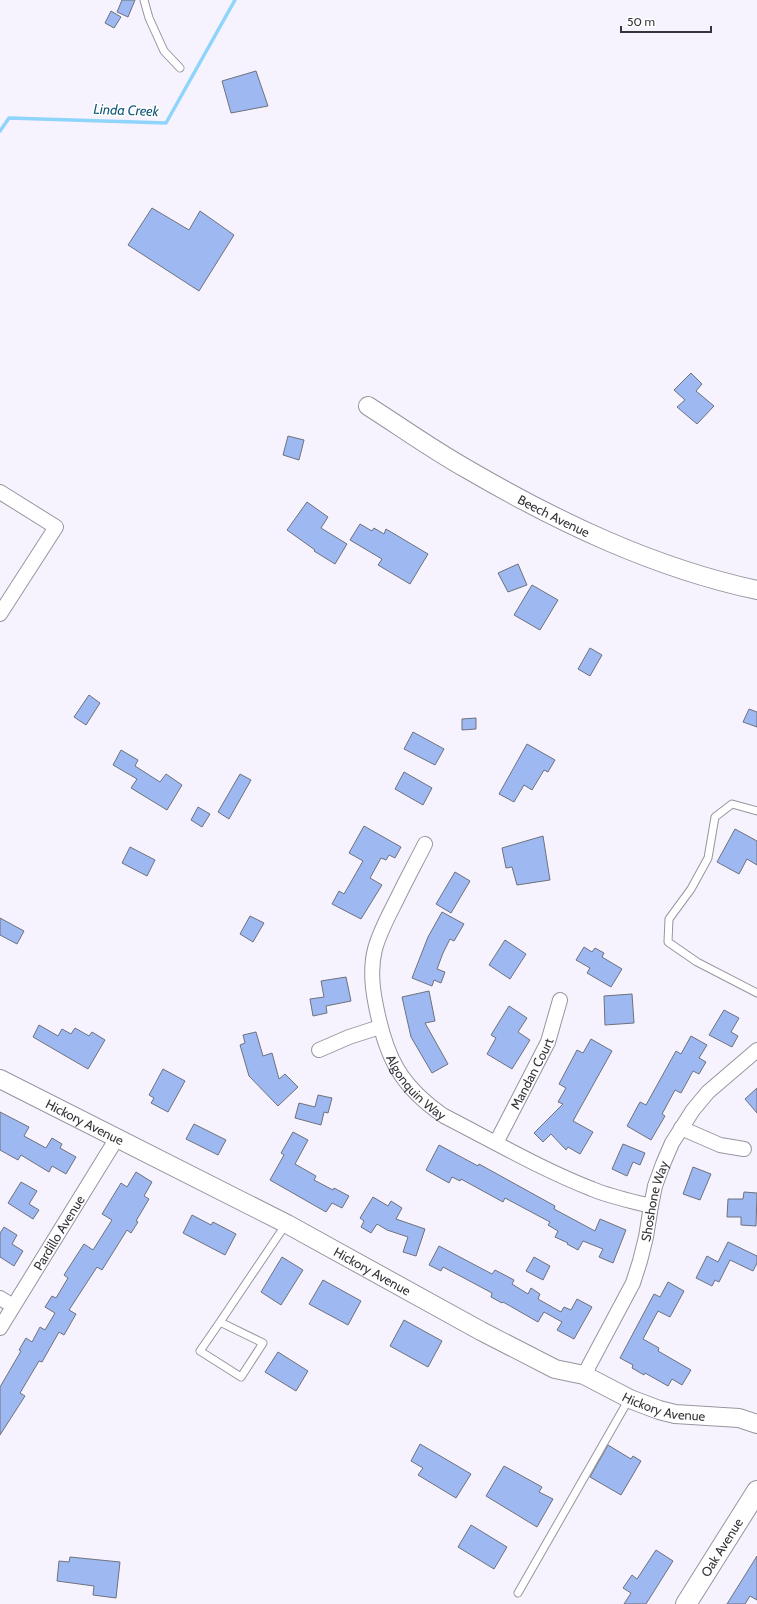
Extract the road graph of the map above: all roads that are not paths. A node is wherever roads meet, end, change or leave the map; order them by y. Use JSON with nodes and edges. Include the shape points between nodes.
{"nodes":[{"id":1,"x":144,"y":0,"type":"edge"},
{"id":2,"x":180,"y":68,"type":"dead end"},
{"id":3,"x":368,"y":406,"type":"dead end"},
{"id":4,"x":0,"y":492,"type":"edge"},
{"id":5,"x":757,"y":590,"type":"edge"},
{"id":6,"x":0,"y":614,"type":"edge"},
{"id":7,"x":757,"y":811,"type":"edge"},
{"id":8,"x":425,"y":844,"type":"dead end"},
{"id":9,"x":757,"y":993,"type":"edge"},
{"id":10,"x":560,"y":1000,"type":"dead end"},
{"id":11,"x":380,"y":1027,"type":"junction"},
{"id":12,"x":318,"y":1050,"type":"dead end"},
{"id":13,"x":757,"y":1050,"type":"edge"},
{"id":14,"x":0,"y":1079,"type":"edge"},
{"id":15,"x":681,"y":1128,"type":"junction"},
{"id":16,"x":117,"y":1138,"type":"junction"},
{"id":17,"x":496,"y":1143,"type":"junction"},
{"id":18,"x":744,"y":1149,"type":"dead end"},
{"id":19,"x":651,"y":1206,"type":"junction"},
{"id":20,"x":286,"y":1224,"type":"junction"},
{"id":21,"x":0,"y":1298,"type":"edge"},
{"id":22,"x":13,"y":1306,"type":"junction"},
{"id":23,"x":220,"y":1322,"type":"junction"},
{"id":24,"x":0,"y":1328,"type":"edge"},
{"id":25,"x":584,"y":1375,"type":"junction"},
{"id":26,"x":630,"y":1399,"type":"junction"},
{"id":27,"x":757,"y":1424,"type":"edge"},
{"id":28,"x":757,"y":1490,"type":"edge"},
{"id":29,"x":518,"y":1593,"type":"dead end"},
{"id":30,"x":686,"y":1604,"type":"edge"}],
"edges":[{"from":1,"to":2,"type":"lane","via":[[164,51]]},
{"from":3,"to":5,"type":"street","name":"Beech Avenue","via":[[467,470],[594,536],[680,568]]},
{"from":4,"to":6,"type":"street","via":[[56,527]]},
{"from":7,"to":9,"type":"lane","via":[[732,804],[715,817],[708,858],[691,889],[669,919],[668,942],[697,962]]},
{"from":8,"to":11,"type":"street","name":"Algonquin Way","via":[[380,931],[374,950],[372,980]]},
{"from":10,"to":17,"type":"street","name":"Mandan Court","via":[[548,1042]]},
{"from":11,"to":12,"type":"street","via":[[349,1036]]},
{"from":11,"to":17,"type":"street","name":"Algonquin Way","via":[[392,1060],[414,1092],[444,1116]]},
{"from":13,"to":15,"type":"street","name":"Shoshone Way","via":[[708,1092]]},
{"from":14,"to":16,"type":"street","name":"Hickory Avenue"},
{"from":15,"to":18,"type":"street","via":[[720,1145]]},
{"from":15,"to":19,"type":"street","name":"Shoshone Way","via":[[663,1164]]},
{"from":16,"to":20,"type":"street","name":"Hickory Avenue"},
{"from":16,"to":22,"type":"street","name":"Pardillo Avenue"},
{"from":17,"to":19,"type":"street","name":"Algonquin Way","via":[[593,1190]]},
{"from":19,"to":25,"type":"street","name":"Shoshone Way","via":[[646,1237],[633,1282]]},
{"from":20,"to":23,"type":"lane"},
{"from":20,"to":25,"type":"street","name":"Hickory Avenue","via":[[555,1369]]},
{"from":21,"to":22,"type":"street"},
{"from":22,"to":24,"type":"street","name":"Pardillo Avenue"},
{"from":23,"to":23,"type":"lane","via":[[263,1343],[242,1377],[200,1351]]},
{"from":25,"to":26,"type":"street","name":"Hickory Avenue"},
{"from":26,"to":27,"type":"street","name":"Hickory Avenue","via":[[644,1406],[675,1414],[739,1418]]},
{"from":26,"to":29,"type":"lane"},
{"from":28,"to":30,"type":"main road","name":"Oak Avenue"}]}
